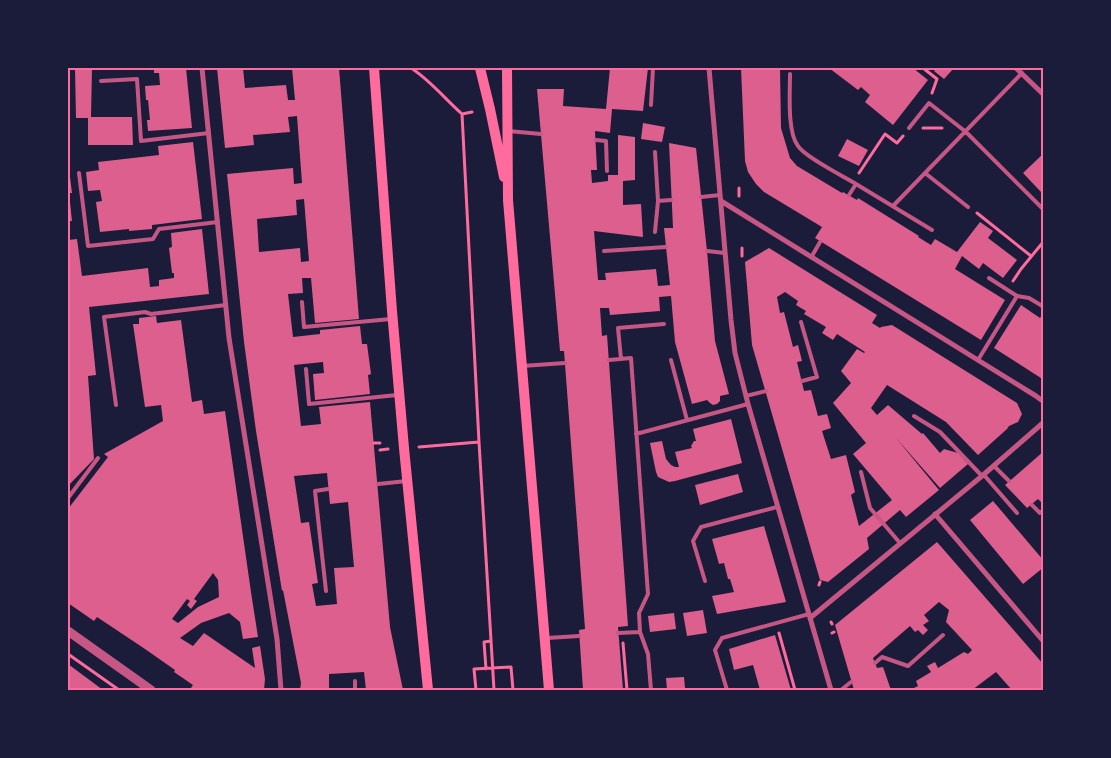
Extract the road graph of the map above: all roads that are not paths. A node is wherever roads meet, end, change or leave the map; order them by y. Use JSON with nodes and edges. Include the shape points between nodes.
{"nodes":[{"id":1,"x":202,"y":68,"type":"edge"},
{"id":2,"x":374,"y":68,"type":"edge"},
{"id":3,"x":480,"y":68,"type":"edge"},
{"id":4,"x":507,"y":68,"type":"edge"},
{"id":5,"x":653,"y":68,"type":"edge"},
{"id":6,"x":709,"y":68,"type":"edge"},
{"id":7,"x":1016,"y":68,"type":"edge"},
{"id":8,"x":1022,"y":73,"type":"junction"},
{"id":9,"x":790,"y":74,"type":"dead end"},
{"id":10,"x":101,"y":81,"type":"dead end"},
{"id":11,"x":1044,"y":96,"type":"edge"},
{"id":12,"x":651,"y":106,"type":"dead end"},
{"id":13,"x":909,"y":128,"type":"road end"},
{"id":14,"x":508,"y":131,"type":"junction"},
{"id":15,"x":966,"y":132,"type":"junction"},
{"id":16,"x":209,"y":134,"type":"junction"},
{"id":17,"x":541,"y":134,"type":"dead end"},
{"id":18,"x":596,"y":140,"type":"dead end"},
{"id":19,"x":655,"y":152,"type":"dead end"},
{"id":20,"x":607,"y":171,"type":"dead end"},
{"id":21,"x":79,"y":173,"type":"dead end"},
{"id":22,"x":925,"y":173,"type":"junction"},
{"id":23,"x":856,"y":184,"type":"junction"},
{"id":24,"x":849,"y":195,"type":"dead end"},
{"id":25,"x":702,"y":197,"type":"dead end"},
{"id":26,"x":721,"y":198,"type":"junction"},
{"id":27,"x":508,"y":200,"type":"junction"},
{"id":28,"x":671,"y":200,"type":"dead end"},
{"id":29,"x":658,"y":201,"type":"junction"},
{"id":30,"x":893,"y":206,"type":"junction"},
{"id":31,"x":968,"y":207,"type":"road end"},
{"id":32,"x":1044,"y":210,"type":"edge"},
{"id":33,"x":218,"y":222,"type":"junction"},
{"id":34,"x":932,"y":230,"type":"dead end"},
{"id":35,"x":655,"y":232,"type":"dead end"},
{"id":36,"x":820,"y":242,"type":"dead end"},
{"id":37,"x":666,"y":247,"type":"dead end"},
{"id":38,"x":604,"y":251,"type":"dead end"},
{"id":39,"x":707,"y":251,"type":"dead end"},
{"id":40,"x":725,"y":253,"type":"junction"},
{"id":41,"x":812,"y":256,"type":"junction"},
{"id":42,"x":988,"y":278,"type":"dead end"},
{"id":43,"x":1017,"y":296,"type":"junction"},
{"id":44,"x":302,"y":302,"type":"dead end"},
{"id":45,"x":226,"y":305,"type":"junction"},
{"id":46,"x":1044,"y":307,"type":"edge"},
{"id":47,"x":393,"y":319,"type":"junction"},
{"id":48,"x":801,"y":322,"type":"dead end"},
{"id":49,"x":664,"y":324,"type":"dead end"},
{"id":50,"x":621,"y":359,"type":"junction"},
{"id":51,"x":608,"y":360,"type":"dead end"},
{"id":52,"x":671,"y":360,"type":"dead end"},
{"id":53,"x":978,"y":360,"type":"junction"},
{"id":54,"x":565,"y":363,"type":"dead end"},
{"id":55,"x":522,"y":366,"type":"junction"},
{"id":56,"x":306,"y":369,"type":"dead end"},
{"id":57,"x":802,"y":381,"type":"dead end"},
{"id":58,"x":766,"y":390,"type":"dead end"},
{"id":59,"x":400,"y":395,"type":"junction"},
{"id":60,"x":746,"y":396,"type":"junction"},
{"id":61,"x":1044,"y":402,"type":"edge"},
{"id":62,"x":116,"y":404,"type":"dead end"},
{"id":63,"x":748,"y":404,"type":"junction"},
{"id":64,"x":914,"y":416,"type":"dead end"},
{"id":65,"x":687,"y":420,"type":"junction"},
{"id":66,"x":1044,"y":422,"type":"edge"},
{"id":67,"x":636,"y":434,"type":"junction"},
{"id":68,"x":98,"y":458,"type":"dead end"},
{"id":69,"x":994,"y":466,"type":"junction"},
{"id":70,"x":861,"y":472,"type":"dead end"},
{"id":71,"x":983,"y":475,"type":"junction"},
{"id":72,"x":407,"y":481,"type":"junction"},
{"id":73,"x":1009,"y":481,"type":"dead end"},
{"id":74,"x":378,"y":484,"type":"dead end"},
{"id":75,"x":328,"y":490,"type":"dead end"},
{"id":76,"x":68,"y":498,"type":"edge"},
{"id":77,"x":1032,"y":504,"type":"dead end"},
{"id":78,"x":778,"y":507,"type":"junction"},
{"id":79,"x":1044,"y":510,"type":"edge"},
{"id":80,"x":1016,"y":513,"type":"dead end"},
{"id":81,"x":935,"y":514,"type":"junction"},
{"id":82,"x":900,"y":543,"type":"junction"},
{"id":83,"x":705,"y":581,"type":"dead end"},
{"id":84,"x":326,"y":591,"type":"dead end"},
{"id":85,"x":810,"y":616,"type":"junction"},
{"id":86,"x":68,"y":631,"type":"edge"},
{"id":87,"x":640,"y":632,"type":"junction"},
{"id":88,"x":620,"y":633,"type":"road end"},
{"id":89,"x":943,"y":635,"type":"dead end"},
{"id":90,"x":579,"y":636,"type":"dead end"},
{"id":91,"x":544,"y":638,"type":"junction"},
{"id":92,"x":1044,"y":642,"type":"edge"},
{"id":93,"x":875,"y":663,"type":"dead end"},
{"id":94,"x":355,"y":681,"type":"dead end"},
{"id":95,"x":851,"y":682,"type":"dead end"},
{"id":96,"x":151,"y":690,"type":"edge"},
{"id":97,"x":280,"y":690,"type":"edge"},
{"id":98,"x":355,"y":690,"type":"edge"},
{"id":99,"x":428,"y":690,"type":"edge"},
{"id":100,"x":549,"y":690,"type":"edge"},
{"id":101,"x":652,"y":690,"type":"edge"},
{"id":102,"x":726,"y":690,"type":"edge"},
{"id":103,"x":831,"y":690,"type":"edge"},
{"id":104,"x":842,"y":690,"type":"edge"}],
"edges":[{"from":1,"to":16,"type":"street"},
{"from":2,"to":47,"type":"main road"},
{"from":3,"to":27,"type":"main road"},
{"from":4,"to":14,"type":"main road"},
{"from":5,"to":12,"type":"lane"},
{"from":6,"to":26,"type":"street"},
{"from":7,"to":8,"type":"street"},
{"from":8,"to":11,"type":"street"},
{"from":8,"to":15,"type":"lane"},
{"from":9,"to":23,"type":"lane","via":[[791,127],[798,146]]},
{"from":10,"to":16,"type":"lane","via":[[137,79],[141,141]]},
{"from":13,"to":15,"type":"lane","via":[[929,103]]},
{"from":14,"to":17,"type":"lane"},
{"from":14,"to":27,"type":"main road"},
{"from":15,"to":22,"type":"lane"},
{"from":15,"to":32,"type":"lane"},
{"from":16,"to":33,"type":"street"},
{"from":18,"to":20,"type":"lane","via":[[606,141]]},
{"from":19,"to":29,"type":"lane"},
{"from":21,"to":33,"type":"lane","via":[[88,246],[153,239],[159,229]]},
{"from":22,"to":30,"type":"lane"},
{"from":22,"to":31,"type":"lane"},
{"from":23,"to":24,"type":"lane"},
{"from":23,"to":30,"type":"lane"},
{"from":25,"to":26,"type":"lane"},
{"from":26,"to":40,"type":"street"},
{"from":26,"to":41,"type":"street"},
{"from":27,"to":55,"type":"main road"},
{"from":28,"to":29,"type":"lane"},
{"from":29,"to":35,"type":"lane"},
{"from":30,"to":34,"type":"lane"},
{"from":33,"to":45,"type":"street"},
{"from":36,"to":41,"type":"lane"},
{"from":37,"to":38,"type":"lane"},
{"from":39,"to":40,"type":"lane"},
{"from":40,"to":60,"type":"street","via":[[735,353]]},
{"from":41,"to":53,"type":"street"},
{"from":42,"to":43,"type":"lane"},
{"from":43,"to":46,"type":"lane","via":[[1029,298]]},
{"from":43,"to":53,"type":"lane"},
{"from":44,"to":47,"type":"lane","via":[[304,327]]},
{"from":45,"to":62,"type":"lane","via":[[104,317]]},
{"from":45,"to":97,"type":"street","via":[[277,639]]},
{"from":47,"to":59,"type":"main road"},
{"from":48,"to":57,"type":"lane","via":[[817,377]]},
{"from":49,"to":50,"type":"lane","via":[[618,328]]},
{"from":50,"to":51,"type":"lane"},
{"from":50,"to":67,"type":"lane","via":[[631,358]]},
{"from":52,"to":65,"type":"lane"},
{"from":53,"to":61,"type":"street"},
{"from":54,"to":55,"type":"lane"},
{"from":55,"to":91,"type":"main road"},
{"from":56,"to":59,"type":"lane","via":[[309,404]]},
{"from":58,"to":60,"type":"lane"},
{"from":59,"to":72,"type":"main road"},
{"from":60,"to":63,"type":"street"},
{"from":63,"to":65,"type":"lane"},
{"from":63,"to":78,"type":"street"},
{"from":64,"to":71,"type":"lane","via":[[940,432]]},
{"from":65,"to":67,"type":"lane"},
{"from":66,"to":69,"type":"street"},
{"from":67,"to":87,"type":"lane","via":[[648,594],[639,613]]},
{"from":68,"to":76,"type":"lane"},
{"from":69,"to":71,"type":"street"},
{"from":69,"to":73,"type":"lane"},
{"from":70,"to":82,"type":"lane","via":[[870,508]]},
{"from":71,"to":80,"type":"lane"},
{"from":71,"to":81,"type":"street"},
{"from":72,"to":74,"type":"lane"},
{"from":72,"to":99,"type":"main road"},
{"from":75,"to":84,"type":"lane","via":[[315,491]]},
{"from":77,"to":79,"type":"lane","via":[[1040,513]]},
{"from":78,"to":83,"type":"lane","via":[[701,527],[693,541]]},
{"from":78,"to":85,"type":"street"},
{"from":81,"to":82,"type":"street"},
{"from":81,"to":92,"type":"street"},
{"from":82,"to":85,"type":"street"},
{"from":85,"to":102,"type":"lane","via":[[722,638],[715,650]]},
{"from":85,"to":103,"type":"street"},
{"from":86,"to":96,"type":"street"},
{"from":87,"to":88,"type":"lane"},
{"from":87,"to":101,"type":"lane","via":[[648,654]]},
{"from":89,"to":93,"type":"lane","via":[[908,666],[882,657]]},
{"from":90,"to":91,"type":"lane"},
{"from":91,"to":100,"type":"main road"},
{"from":94,"to":98,"type":"lane"},
{"from":95,"to":104,"type":"lane"}]}
